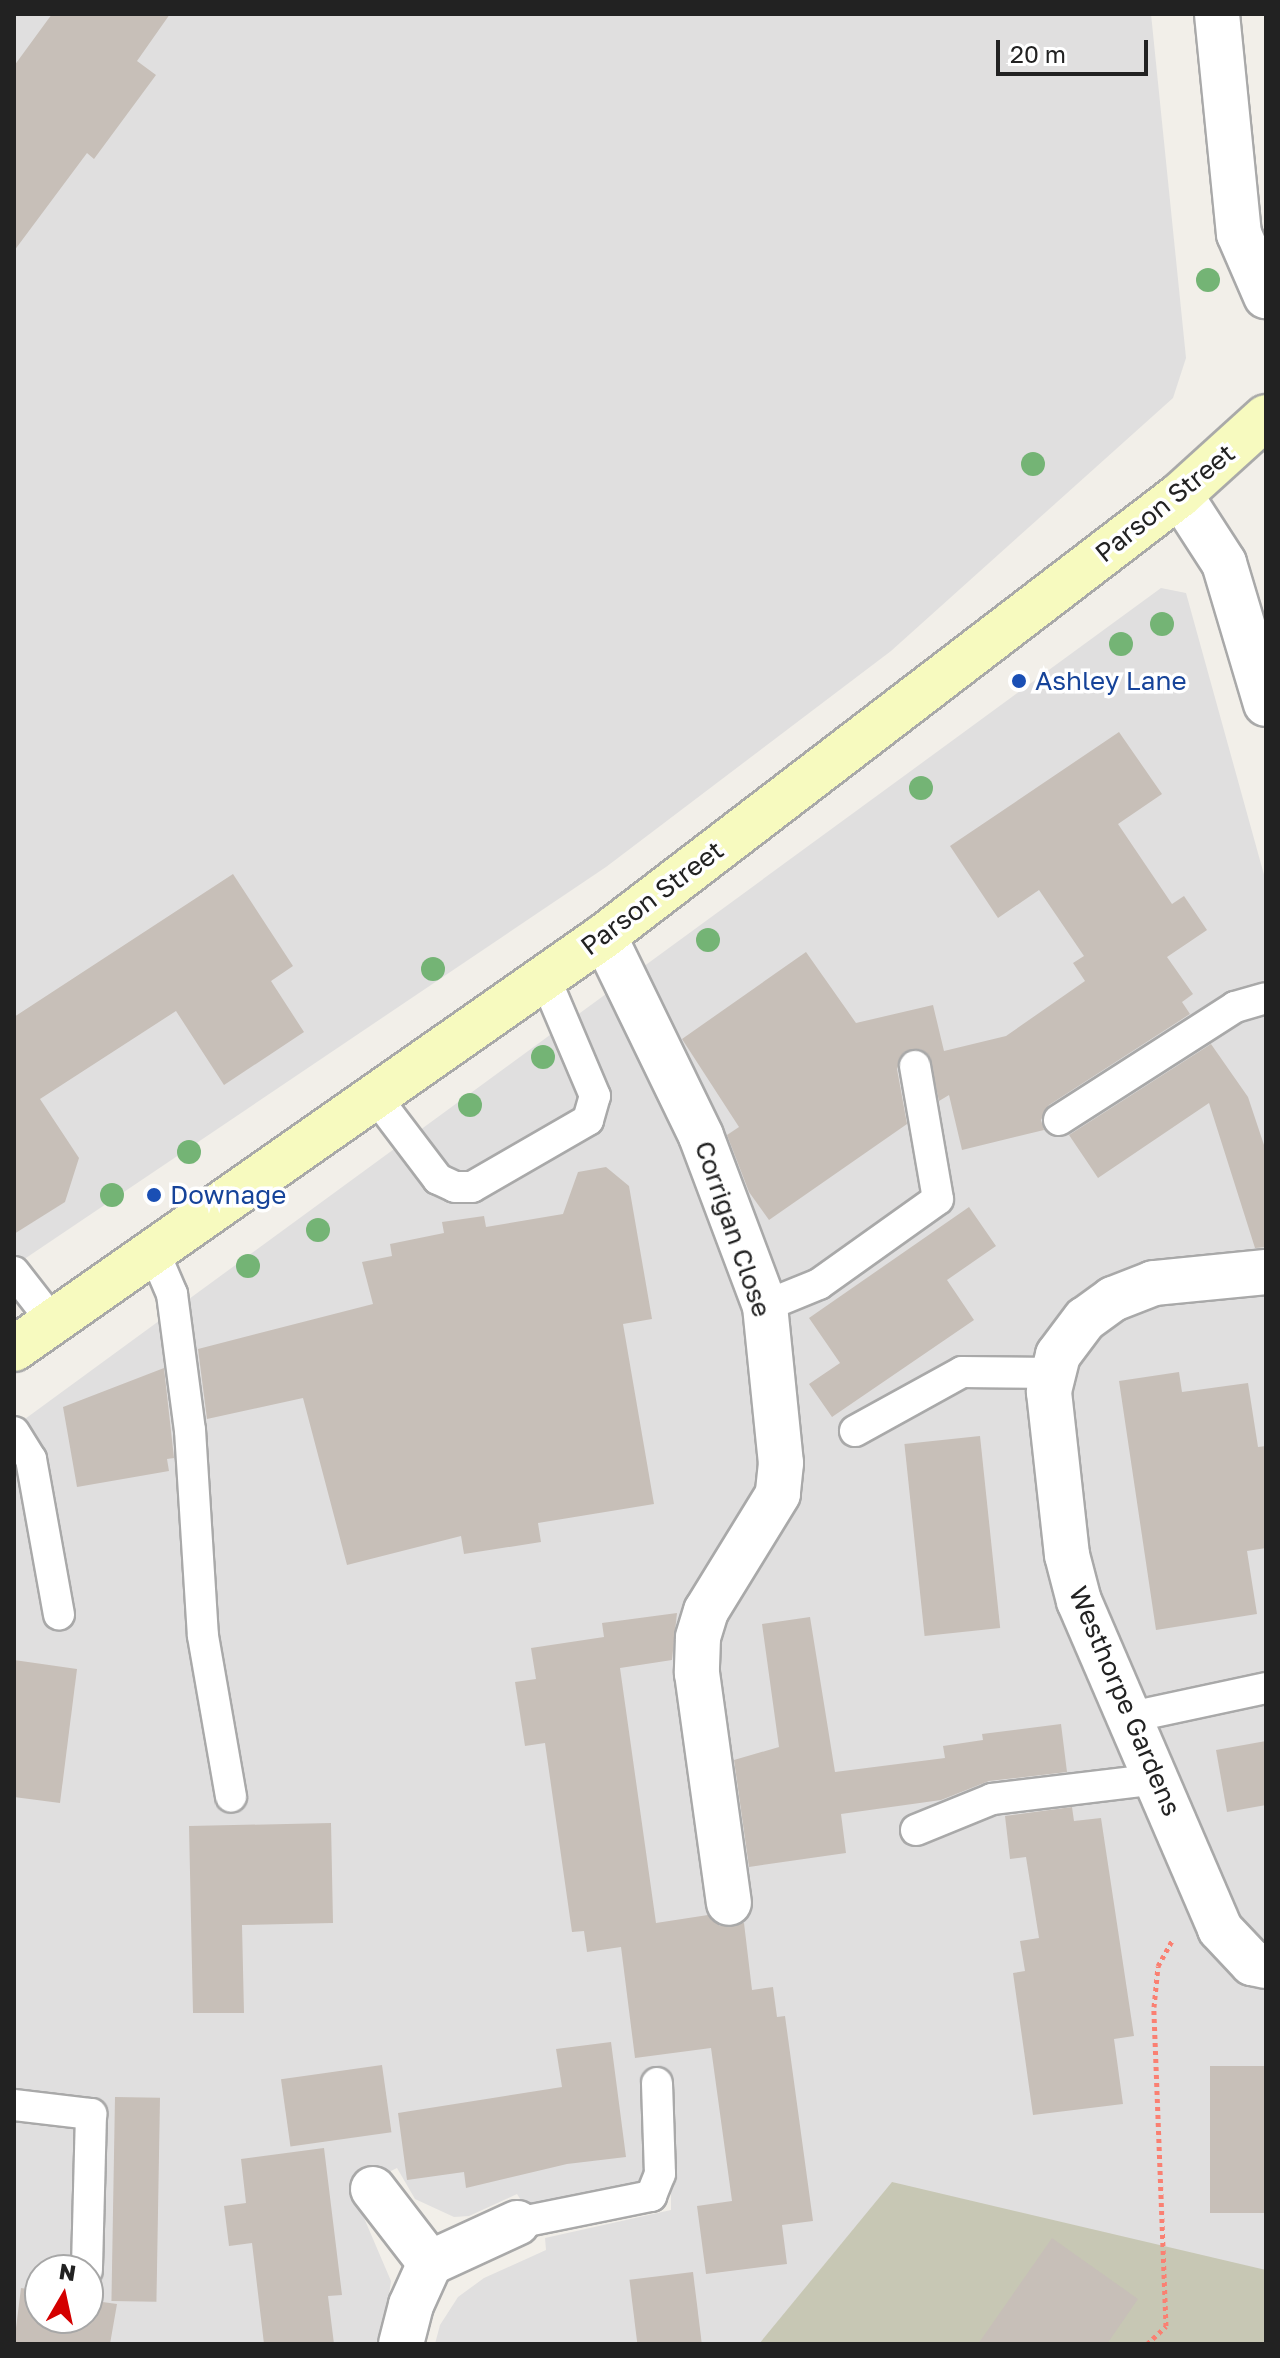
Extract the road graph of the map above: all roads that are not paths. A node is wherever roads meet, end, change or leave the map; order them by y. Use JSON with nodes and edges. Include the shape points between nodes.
{"nodes":[{"id":1,"x":1217,"y":14,"type":"edge"},
{"id":2,"x":1266,"y":296,"type":"edge"},
{"id":3,"x":1266,"y":417,"type":"edge"},
{"id":4,"x":1180,"y":495,"type":"junction"},
{"id":5,"x":1266,"y":704,"type":"edge"},
{"id":6,"x":604,"y":936,"type":"junction"},
{"id":7,"x":545,"y":978,"type":"junction"},
{"id":8,"x":1266,"y":998,"type":"edge"},
{"id":9,"x":915,"y":1066,"type":"dead end"},
{"id":10,"x":375,"y":1096,"type":"junction"},
{"id":11,"x":1059,"y":1120,"type":"dead end"},
{"id":12,"x":154,"y":1252,"type":"junction"},
{"id":13,"x":14,"y":1272,"type":"edge"},
{"id":14,"x":1266,"y":1272,"type":"edge"},
{"id":15,"x":765,"y":1306,"type":"junction"},
{"id":16,"x":53,"y":1322,"type":"junction"},
{"id":17,"x":14,"y":1349,"type":"edge"},
{"id":18,"x":1054,"y":1373,"type":"junction"},
{"id":19,"x":855,"y":1431,"type":"dead end"},
{"id":20,"x":14,"y":1432,"type":"edge"},
{"id":21,"x":59,"y":1614,"type":"dead end"},
{"id":22,"x":1266,"y":1688,"type":"edge"},
{"id":23,"x":1131,"y":1717,"type":"junction"},
{"id":24,"x":1157,"y":1779,"type":"junction"},
{"id":25,"x":231,"y":1797,"type":"dead end"},
{"id":26,"x":916,"y":1830,"type":"dead end"},
{"id":27,"x":729,"y":1903,"type":"dead end"},
{"id":28,"x":1266,"y":1966,"type":"edge"},
{"id":29,"x":657,"y":2083,"type":"dead end"},
{"id":30,"x":14,"y":2105,"type":"edge"},
{"id":31,"x":373,"y":2189,"type":"dead end"},
{"id":32,"x":517,"y":2223,"type":"joint"},
{"id":33,"x":87,"y":2254,"type":"edge"},
{"id":34,"x":430,"y":2263,"type":"junction"},
{"id":35,"x":401,"y":2344,"type":"edge"}],
"edges":[{"from":1,"to":2,"type":"street","via":[[1239,234]]},
{"from":3,"to":4,"type":"main road","name":"Parson Street"},
{"from":4,"to":5,"type":"street","via":[[1224,563]]},
{"from":4,"to":6,"type":"main road","name":"Parson Street"},
{"from":6,"to":7,"type":"main road","name":"Parson Street"},
{"from":6,"to":15,"type":"street","name":"Corrigan Close","via":[[701,1136]]},
{"from":7,"to":10,"type":"main road","name":"Parson Street"},
{"from":7,"to":10,"type":"lane","via":[[595,1096],[588,1120],[472,1187],[455,1187],[438,1179]]},
{"from":8,"to":11,"type":"lane","via":[[1235,1007]]},
{"from":9,"to":15,"type":"lane","via":[[938,1199],[819,1284]]},
{"from":10,"to":12,"type":"main road","name":"Parson Street"},
{"from":12,"to":16,"type":"main road","name":"Parson Street"},
{"from":12,"to":25,"type":"lane","via":[[172,1294],[190,1430],[203,1636]]},
{"from":13,"to":16,"type":"lane"},
{"from":14,"to":18,"type":"street","name":"Westhorpe Gardens","via":[[1154,1283],[1113,1299],[1085,1319],[1058,1355]]},
{"from":15,"to":27,"type":"street","name":"Corrigan Close","via":[[781,1463],[778,1494],[706,1611],[698,1638],[697,1673]]},
{"from":16,"to":17,"type":"main road","name":"Parson Street"},
{"from":18,"to":19,"type":"lane","via":[[962,1372]]},
{"from":18,"to":23,"type":"street","name":"Westhorpe Gardens","via":[[1049,1392],[1067,1555],[1079,1601]]},
{"from":20,"to":21,"type":"lane","via":[[31,1459]]},
{"from":22,"to":23,"type":"lane"},
{"from":23,"to":24,"type":"street","name":"Westhorpe Gardens"},
{"from":24,"to":26,"type":"lane","via":[[992,1799]]},
{"from":24,"to":28,"type":"street","name":"Westhorpe Gardens","via":[[1220,1929],[1252,1963]]},
{"from":29,"to":32,"type":"lane","via":[[660,2174],[651,2196]]},
{"from":30,"to":33,"type":"lane","via":[[91,2114]]},
{"from":31,"to":34,"type":"street"},
{"from":32,"to":34,"type":"street"},
{"from":34,"to":35,"type":"street"}]}
